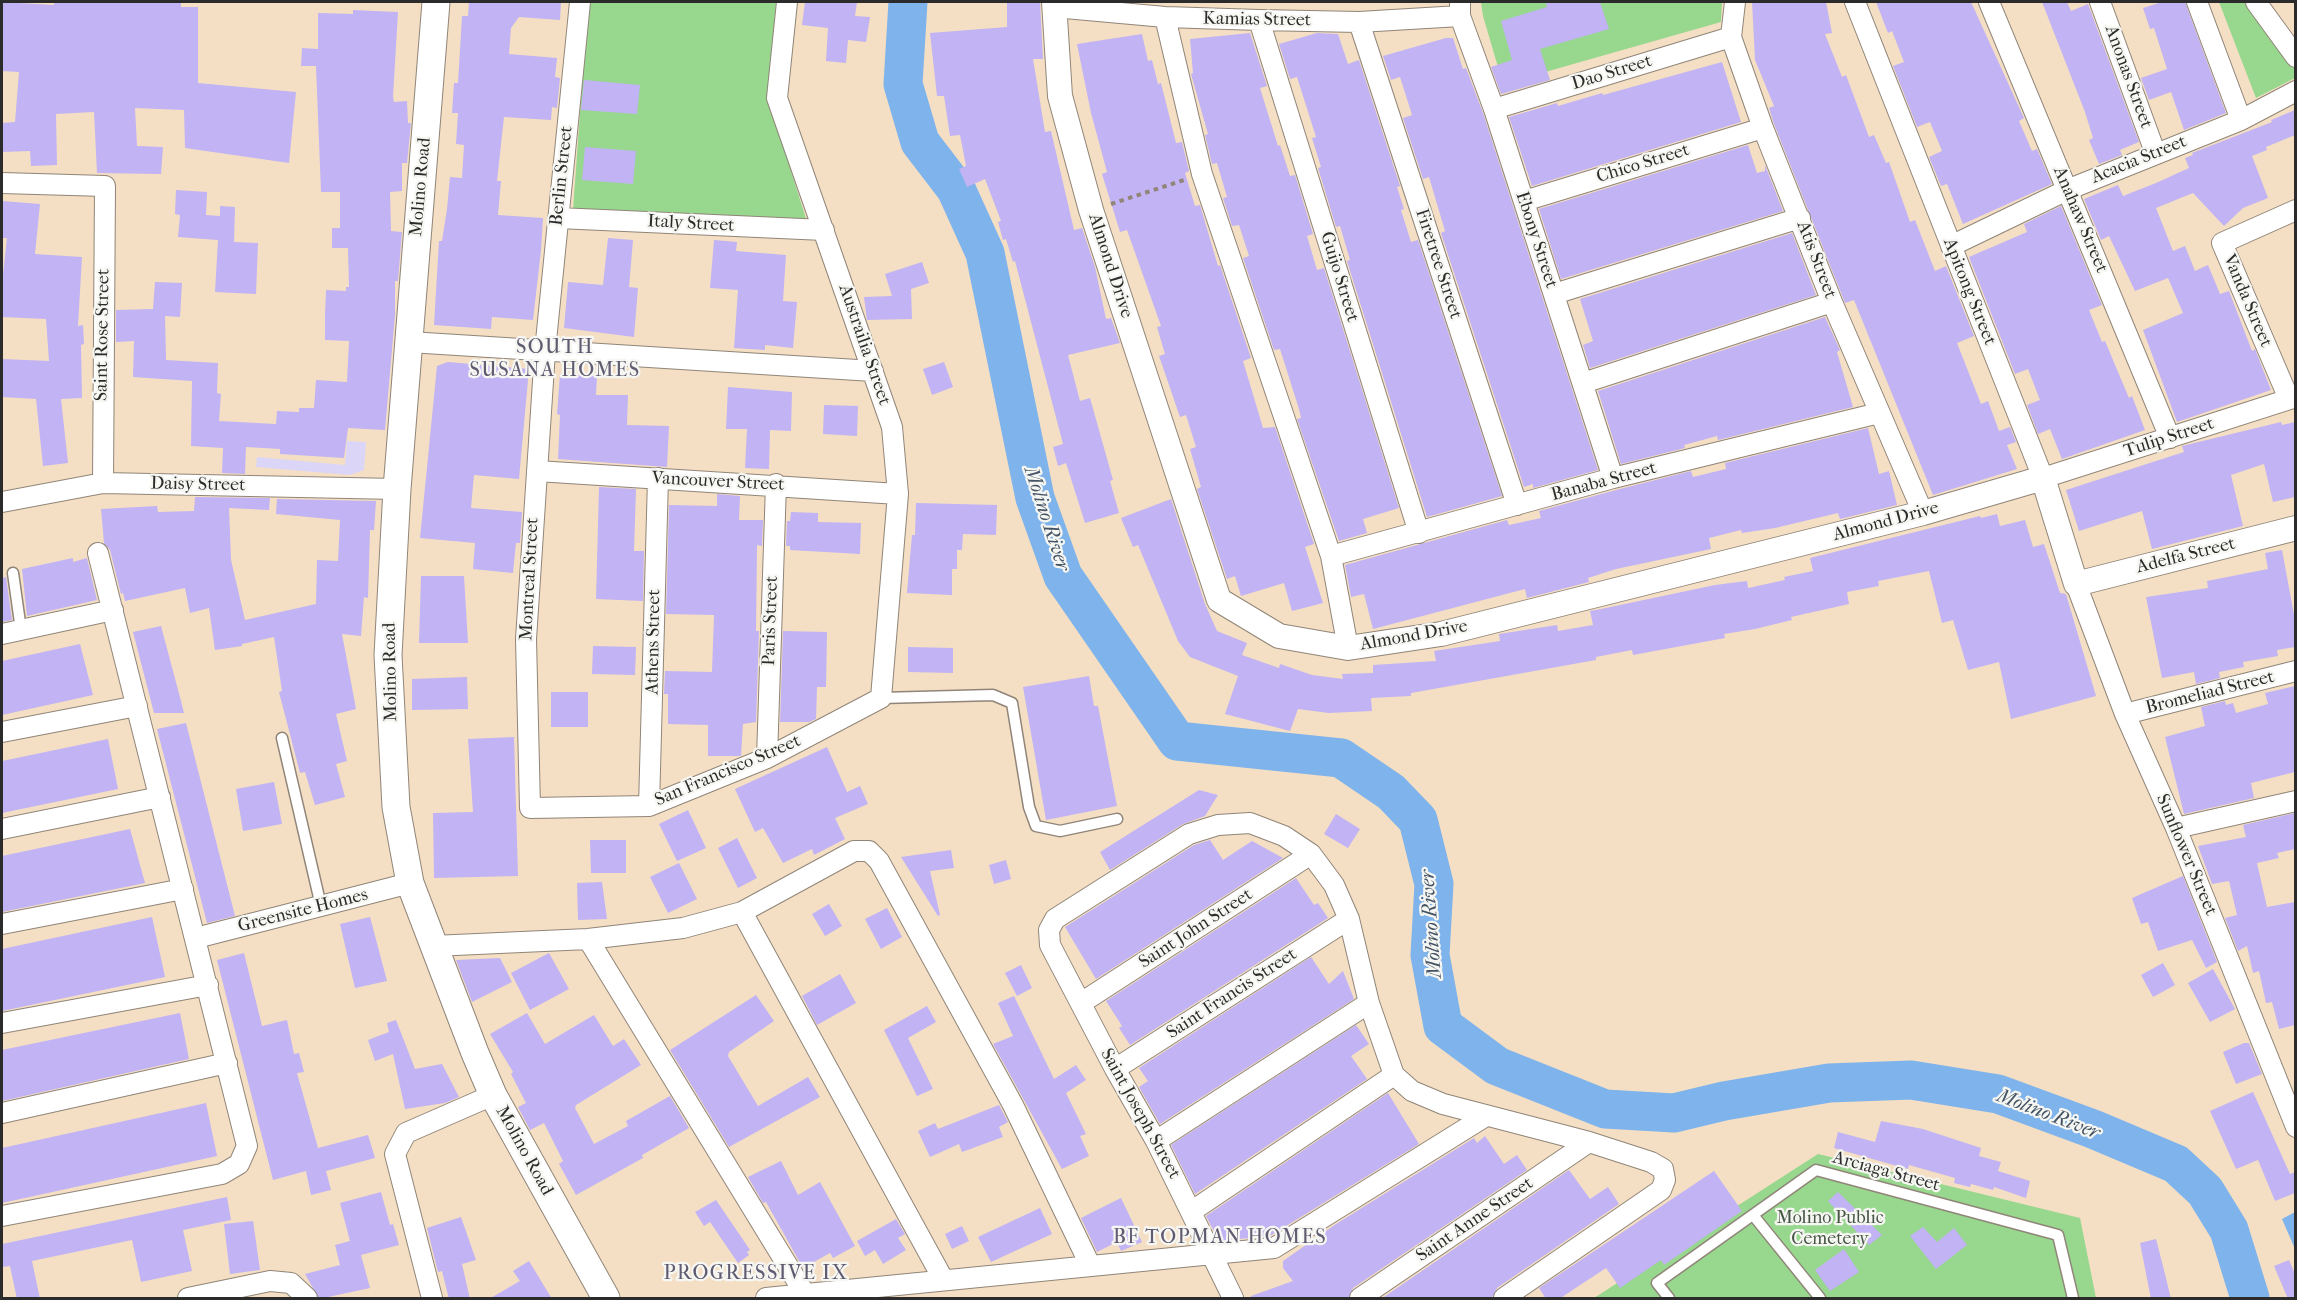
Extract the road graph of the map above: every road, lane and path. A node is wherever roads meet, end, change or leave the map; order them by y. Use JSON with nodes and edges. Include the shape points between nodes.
{"nodes":[{"id":1,"x":436,"y":2,"type":"edge"},
{"id":2,"x":580,"y":2,"type":"edge"},
{"id":3,"x":787,"y":2,"type":"edge"},
{"id":4,"x":1735,"y":2,"type":"edge"},
{"id":5,"x":1855,"y":2,"type":"edge"},
{"id":6,"x":1989,"y":2,"type":"edge"},
{"id":7,"x":2100,"y":2,"type":"edge"},
{"id":8,"x":2197,"y":2,"type":"edge"},
{"id":9,"x":2256,"y":2,"type":"edge"},
{"id":10,"x":1054,"y":4,"type":"edge"},
{"id":11,"x":1460,"y":9,"type":"edge"},
{"id":12,"x":1165,"y":17,"type":"junction"},
{"id":13,"x":1259,"y":20,"type":"junction"},
{"id":14,"x":1359,"y":22,"type":"junction"},
{"id":15,"x":1731,"y":37,"type":"junction"},
{"id":16,"x":2295,"y":57,"type":"edge"},
{"id":17,"x":2295,"y":91,"type":"edge"},
{"id":18,"x":1494,"y":109,"type":"junction"},
{"id":19,"x":2241,"y":120,"type":"junction"},
{"id":20,"x":1763,"y":128,"type":"junction"},
{"id":21,"x":2156,"y":152,"type":"junction"},
{"id":22,"x":1202,"y":174,"type":"junction"},
{"id":23,"x":2,"y":183,"type":"edge"},
{"id":24,"x":2067,"y":190,"type":"junction"},
{"id":25,"x":1524,"y":201,"type":"junction"},
{"id":26,"x":1091,"y":210,"type":"junction"},
{"id":27,"x":2295,"y":210,"type":"edge"},
{"id":28,"x":558,"y":218,"type":"junction"},
{"id":29,"x":1800,"y":218,"type":"junction"},
{"id":30,"x":824,"y":230,"type":"junction"},
{"id":31,"x":1951,"y":246,"type":"junction"},
{"id":32,"x":1554,"y":294,"type":"junction"},
{"id":33,"x":1832,"y":302,"type":"junction"},
{"id":34,"x":409,"y":342,"type":"junction"},
{"id":35,"x":545,"y":351,"type":"junction"},
{"id":36,"x":873,"y":371,"type":"junction"},
{"id":37,"x":1583,"y":383,"type":"junction"},
{"id":38,"x":2292,"y":398,"type":"edge"},
{"id":39,"x":1879,"y":413,"type":"junction"},
{"id":40,"x":2170,"y":438,"type":"junction"},
{"id":41,"x":537,"y":471,"type":"junction"},
{"id":42,"x":658,"y":478,"type":"junction"},
{"id":43,"x":1613,"y":478,"type":"junction"},
{"id":44,"x":2043,"y":478,"type":"junction"},
{"id":45,"x":103,"y":483,"type":"junction"},
{"id":46,"x":776,"y":484,"type":"junction"},
{"id":47,"x":397,"y":489,"type":"junction"},
{"id":48,"x":898,"y":494,"type":"junction"},
{"id":49,"x":2,"y":502,"type":"edge"},
{"id":50,"x":1517,"y":505,"type":"junction"},
{"id":51,"x":1923,"y":513,"type":"junction"},
{"id":52,"x":2295,"y":528,"type":"edge"},
{"id":53,"x":1419,"y":533,"type":"junction"},
{"id":54,"x":98,"y":553,"type":"dead end"},
{"id":55,"x":1331,"y":556,"type":"junction"},
{"id":56,"x":13,"y":573,"type":"dead end"},
{"id":57,"x":2076,"y":585,"type":"junction"},
{"id":58,"x":112,"y":610,"type":"junction"},
{"id":59,"x":21,"y":630,"type":"junction"},
{"id":60,"x":2,"y":634,"type":"edge"},
{"id":61,"x":1348,"y":648,"type":"junction"},
{"id":62,"x":2295,"y":672,"type":"edge"},
{"id":63,"x":881,"y":698,"type":"junction"},
{"id":64,"x":137,"y":706,"type":"junction"},
{"id":65,"x":2125,"y":714,"type":"junction"},
{"id":66,"x":2,"y":732,"type":"edge"},
{"id":67,"x":282,"y":738,"type":"dead end"},
{"id":68,"x":766,"y":758,"type":"junction"},
{"id":69,"x":160,"y":797,"type":"junction"},
{"id":70,"x":2295,"y":801,"type":"edge"},
{"id":71,"x":650,"y":806,"type":"junction"},
{"id":72,"x":530,"y":808,"type":"joint"},
{"id":73,"x":1117,"y":819,"type":"dead end"},
{"id":74,"x":2176,"y":828,"type":"junction"},
{"id":75,"x":2,"y":829,"type":"edge"},
{"id":76,"x":1311,"y":854,"type":"junction"},
{"id":77,"x":410,"y":883,"type":"junction"},
{"id":78,"x":183,"y":889,"type":"junction"},
{"id":79,"x":321,"y":906,"type":"junction"},
{"id":80,"x":742,"y":912,"type":"junction"},
{"id":81,"x":1349,"y":920,"type":"junction"},
{"id":82,"x":2,"y":924,"type":"edge"},
{"id":83,"x":196,"y":938,"type":"junction"},
{"id":84,"x":588,"y":939,"type":"junction"},
{"id":85,"x":434,"y":946,"type":"junction"},
{"id":86,"x":208,"y":985,"type":"junction"},
{"id":87,"x":1082,"y":1003,"type":"junction"},
{"id":88,"x":1369,"y":1003,"type":"junction"},
{"id":89,"x":2,"y":1023,"type":"edge"},
{"id":90,"x":227,"y":1063,"type":"junction"},
{"id":91,"x":1115,"y":1069,"type":"junction"},
{"id":92,"x":1394,"y":1075,"type":"junction"},
{"id":93,"x":493,"y":1095,"type":"junction"},
{"id":94,"x":2,"y":1113,"type":"edge"},
{"id":95,"x":1486,"y":1116,"type":"junction"},
{"id":96,"x":2295,"y":1127,"type":"edge"},
{"id":97,"x":1156,"y":1141,"type":"junction"},
{"id":98,"x":1589,"y":1142,"type":"junction"},
{"id":99,"x":1192,"y":1211,"type":"junction"},
{"id":100,"x":1753,"y":1215,"type":"junction"},
{"id":101,"x":2,"y":1216,"type":"edge"},
{"id":102,"x":1213,"y":1254,"type":"junction"},
{"id":103,"x":1090,"y":1265,"type":"junction"},
{"id":104,"x":943,"y":1279,"type":"junction"},
{"id":105,"x":805,"y":1294,"type":"junction"},
{"id":106,"x":188,"y":1299,"type":"edge"},
{"id":107,"x":307,"y":1299,"type":"edge"},
{"id":108,"x":432,"y":1299,"type":"edge"},
{"id":109,"x":606,"y":1299,"type":"edge"},
{"id":110,"x":766,"y":1299,"type":"edge"},
{"id":111,"x":1233,"y":1299,"type":"edge"},
{"id":112,"x":1360,"y":1299,"type":"edge"},
{"id":113,"x":1504,"y":1299,"type":"edge"},
{"id":114,"x":1669,"y":1299,"type":"edge"},
{"id":115,"x":1820,"y":1299,"type":"edge"},
{"id":116,"x":2073,"y":1299,"type":"edge"}],
"edges":[{"from":1,"to":34,"type":"main road","name":"Molino Road"},
{"from":2,"to":28,"type":"street","name":"Berlin Street"},
{"from":3,"to":30,"type":"street","name":"Austrailia Street","via":[[777,98]]},
{"from":4,"to":15,"type":"street","name":"Atis Street"},
{"from":5,"to":31,"type":"street","name":"Apitong Street"},
{"from":6,"to":24,"type":"street","name":"Anahaw Street"},
{"from":7,"to":21,"type":"street","name":"Anonas Street"},
{"from":8,"to":19,"type":"street"},
{"from":9,"to":16,"type":"street"},
{"from":10,"to":12,"type":"street","name":"Kamias Street"},
{"from":10,"to":26,"type":"street","name":"Almond Drive","via":[[1060,96]]},
{"from":11,"to":14,"type":"street","name":"Kamias Street"},
{"from":11,"to":18,"type":"street","name":"Ebony Street"},
{"from":12,"to":13,"type":"street","name":"Kamias Street"},
{"from":12,"to":22,"type":"street"},
{"from":13,"to":14,"type":"street","name":"Kamias Street"},
{"from":13,"to":53,"type":"street","name":"Guijo Street"},
{"from":14,"to":50,"type":"street","name":"Firetree Street"},
{"from":15,"to":18,"type":"street","name":"Dao Street"},
{"from":15,"to":20,"type":"street","name":"Atis Street"},
{"from":17,"to":19,"type":"street","name":"Acacia Street"},
{"from":18,"to":25,"type":"street","name":"Ebony Street"},
{"from":19,"to":21,"type":"street","name":"Acacia Street"},
{"from":20,"to":25,"type":"street","name":"Chico Street"},
{"from":20,"to":29,"type":"street","name":"Atis Street"},
{"from":21,"to":24,"type":"street","name":"Acacia Street"},
{"from":22,"to":26,"type":"path"},
{"from":22,"to":55,"type":"street"},
{"from":23,"to":45,"type":"street","name":"Saint Rose Street","via":[[105,186]]},
{"from":24,"to":31,"type":"street","name":"Acacia Street"},
{"from":24,"to":40,"type":"street","name":"Anahaw Street"},
{"from":25,"to":32,"type":"street","name":"Ebony Street"},
{"from":26,"to":61,"type":"street","name":"Almond Drive","via":[[1219,600],[1279,636]]},
{"from":27,"to":38,"type":"street","name":"Vanda Street","via":[[2222,243]]},
{"from":28,"to":30,"type":"street","name":"Italy Street"},
{"from":28,"to":35,"type":"street","name":"Berlin Street"},
{"from":29,"to":32,"type":"street"},
{"from":29,"to":33,"type":"street","name":"Atis Street"},
{"from":30,"to":36,"type":"street","name":"Austrailia Street"},
{"from":31,"to":44,"type":"street","name":"Apitong Street"},
{"from":32,"to":37,"type":"street","name":"Ebony Street"},
{"from":33,"to":37,"type":"street"},
{"from":33,"to":39,"type":"street","name":"Atis Street"},
{"from":34,"to":35,"type":"street"},
{"from":34,"to":47,"type":"main road","name":"Molino Road"},
{"from":35,"to":36,"type":"street"},
{"from":35,"to":41,"type":"street","name":"Montreal Street"},
{"from":36,"to":48,"type":"street","name":"Austrailia Street","via":[[892,427]]},
{"from":37,"to":43,"type":"street","name":"Ebony Street"},
{"from":38,"to":40,"type":"street","name":"Tulip Street"},
{"from":39,"to":43,"type":"street","name":"Banaba Street"},
{"from":39,"to":51,"type":"street","name":"Atis Street"},
{"from":40,"to":44,"type":"street","name":"Tulip Street"},
{"from":41,"to":42,"type":"street","name":"Vancouver Street"},
{"from":41,"to":72,"type":"street","name":"Montreal Street","via":[[526,639]]},
{"from":42,"to":46,"type":"street","name":"Vancouver Street"},
{"from":42,"to":71,"type":"street","name":"Athens Street"},
{"from":43,"to":50,"type":"street","name":"Banaba Street"},
{"from":44,"to":51,"type":"street","name":"Almond Drive"},
{"from":44,"to":57,"type":"street","name":"Apitong Street"},
{"from":45,"to":47,"type":"street","name":"Daisy Street"},
{"from":45,"to":49,"type":"street","name":"Daisy Street"},
{"from":46,"to":48,"type":"street","name":"Vancouver Street"},
{"from":46,"to":68,"type":"street","name":"Paris Street"},
{"from":47,"to":77,"type":"main road","name":"Molino Road","via":[[388,655],[396,807]]},
{"from":48,"to":63,"type":"street","name":"Austrailia Street"},
{"from":50,"to":53,"type":"street","name":"Banaba Street"},
{"from":51,"to":61,"type":"street","name":"Almond Drive","via":[[1442,634]]},
{"from":52,"to":57,"type":"street","name":"Adelfa Street"},
{"from":53,"to":55,"type":"street","name":"Banaba Street"},
{"from":54,"to":58,"type":"street"},
{"from":55,"to":61,"type":"street"},
{"from":56,"to":59,"type":"lane"},
{"from":57,"to":65,"type":"street","name":"Sunflower Street"},
{"from":58,"to":59,"type":"street"},
{"from":58,"to":64,"type":"street"},
{"from":59,"to":60,"type":"street"},
{"from":62,"to":65,"type":"street","name":"Bromeliad Street"},
{"from":63,"to":68,"type":"street","name":"San Francisco Street"},
{"from":63,"to":73,"type":"lane","via":[[993,695],[1012,703],[1029,807],[1036,826],[1060,831]]},
{"from":64,"to":66,"type":"street"},
{"from":64,"to":69,"type":"street"},
{"from":65,"to":74,"type":"street","name":"Sunflower Street"},
{"from":67,"to":79,"type":"lane"},
{"from":68,"to":71,"type":"street","name":"San Francisco Street"},
{"from":69,"to":75,"type":"street"},
{"from":69,"to":78,"type":"street"},
{"from":70,"to":74,"type":"street"},
{"from":71,"to":72,"type":"street","name":"San Francisco Street"},
{"from":74,"to":96,"type":"street","name":"Sunflower Street"},
{"from":76,"to":81,"type":"street","via":[[1334,885]]},
{"from":76,"to":87,"type":"street","name":"Saint John Street"},
{"from":76,"to":87,"type":"street","name":"Saint Joseph Street","via":[[1284,836],[1250,823],[1218,825],[1189,834],[1055,919],[1049,930],[1050,945]]},
{"from":77,"to":79,"type":"street","name":"Greensite Homes"},
{"from":77,"to":85,"type":"main road","name":"Molino Road"},
{"from":78,"to":82,"type":"street"},
{"from":78,"to":83,"type":"street"},
{"from":79,"to":83,"type":"street","name":"Greensite Homes"},
{"from":80,"to":84,"type":"street","via":[[683,928]]},
{"from":80,"to":103,"type":"street","via":[[854,851],[869,851],[879,861],[1013,1105]]},
{"from":80,"to":104,"type":"street"},
{"from":81,"to":88,"type":"street"},
{"from":81,"to":91,"type":"street","name":"Saint Francis Street"},
{"from":83,"to":86,"type":"street"},
{"from":84,"to":85,"type":"street"},
{"from":84,"to":105,"type":"street"},
{"from":85,"to":93,"type":"main road","name":"Molino Road"},
{"from":86,"to":89,"type":"street"},
{"from":86,"to":90,"type":"street"},
{"from":87,"to":91,"type":"street","name":"Saint Joseph Street"},
{"from":88,"to":92,"type":"street"},
{"from":88,"to":97,"type":"street"},
{"from":90,"to":94,"type":"street"},
{"from":90,"to":101,"type":"street","via":[[247,1146],[238,1164],[222,1174]]},
{"from":91,"to":97,"type":"street","name":"Saint Joseph Street"},
{"from":92,"to":95,"type":"street","via":[[1412,1091]]},
{"from":92,"to":99,"type":"street"},
{"from":93,"to":108,"type":"street","via":[[406,1133],[396,1154]]},
{"from":93,"to":109,"type":"main road","name":"Molino Road"},
{"from":95,"to":98,"type":"street"},
{"from":95,"to":102,"type":"street","via":[[1274,1248]]},
{"from":97,"to":99,"type":"street","name":"Saint Joseph Street"},
{"from":98,"to":112,"type":"street","name":"Saint Anne Street"},
{"from":98,"to":113,"type":"street","via":[[1663,1169],[1665,1180],[1661,1190]]},
{"from":99,"to":102,"type":"street","name":"Saint Joseph Street"},
{"from":100,"to":114,"type":"lane","name":"Arciaga Street","via":[[1657,1283]]},
{"from":100,"to":115,"type":"lane"},
{"from":100,"to":116,"type":"lane","name":"Arciaga Street","via":[[1816,1170],[2058,1235]]},
{"from":102,"to":103,"type":"street"},
{"from":102,"to":111,"type":"street","name":"Saint Joseph Street"},
{"from":103,"to":104,"type":"street"},
{"from":104,"to":105,"type":"street"},
{"from":105,"to":110,"type":"street"},
{"from":106,"to":107,"type":"street","via":[[270,1281],[291,1283]]}]}
